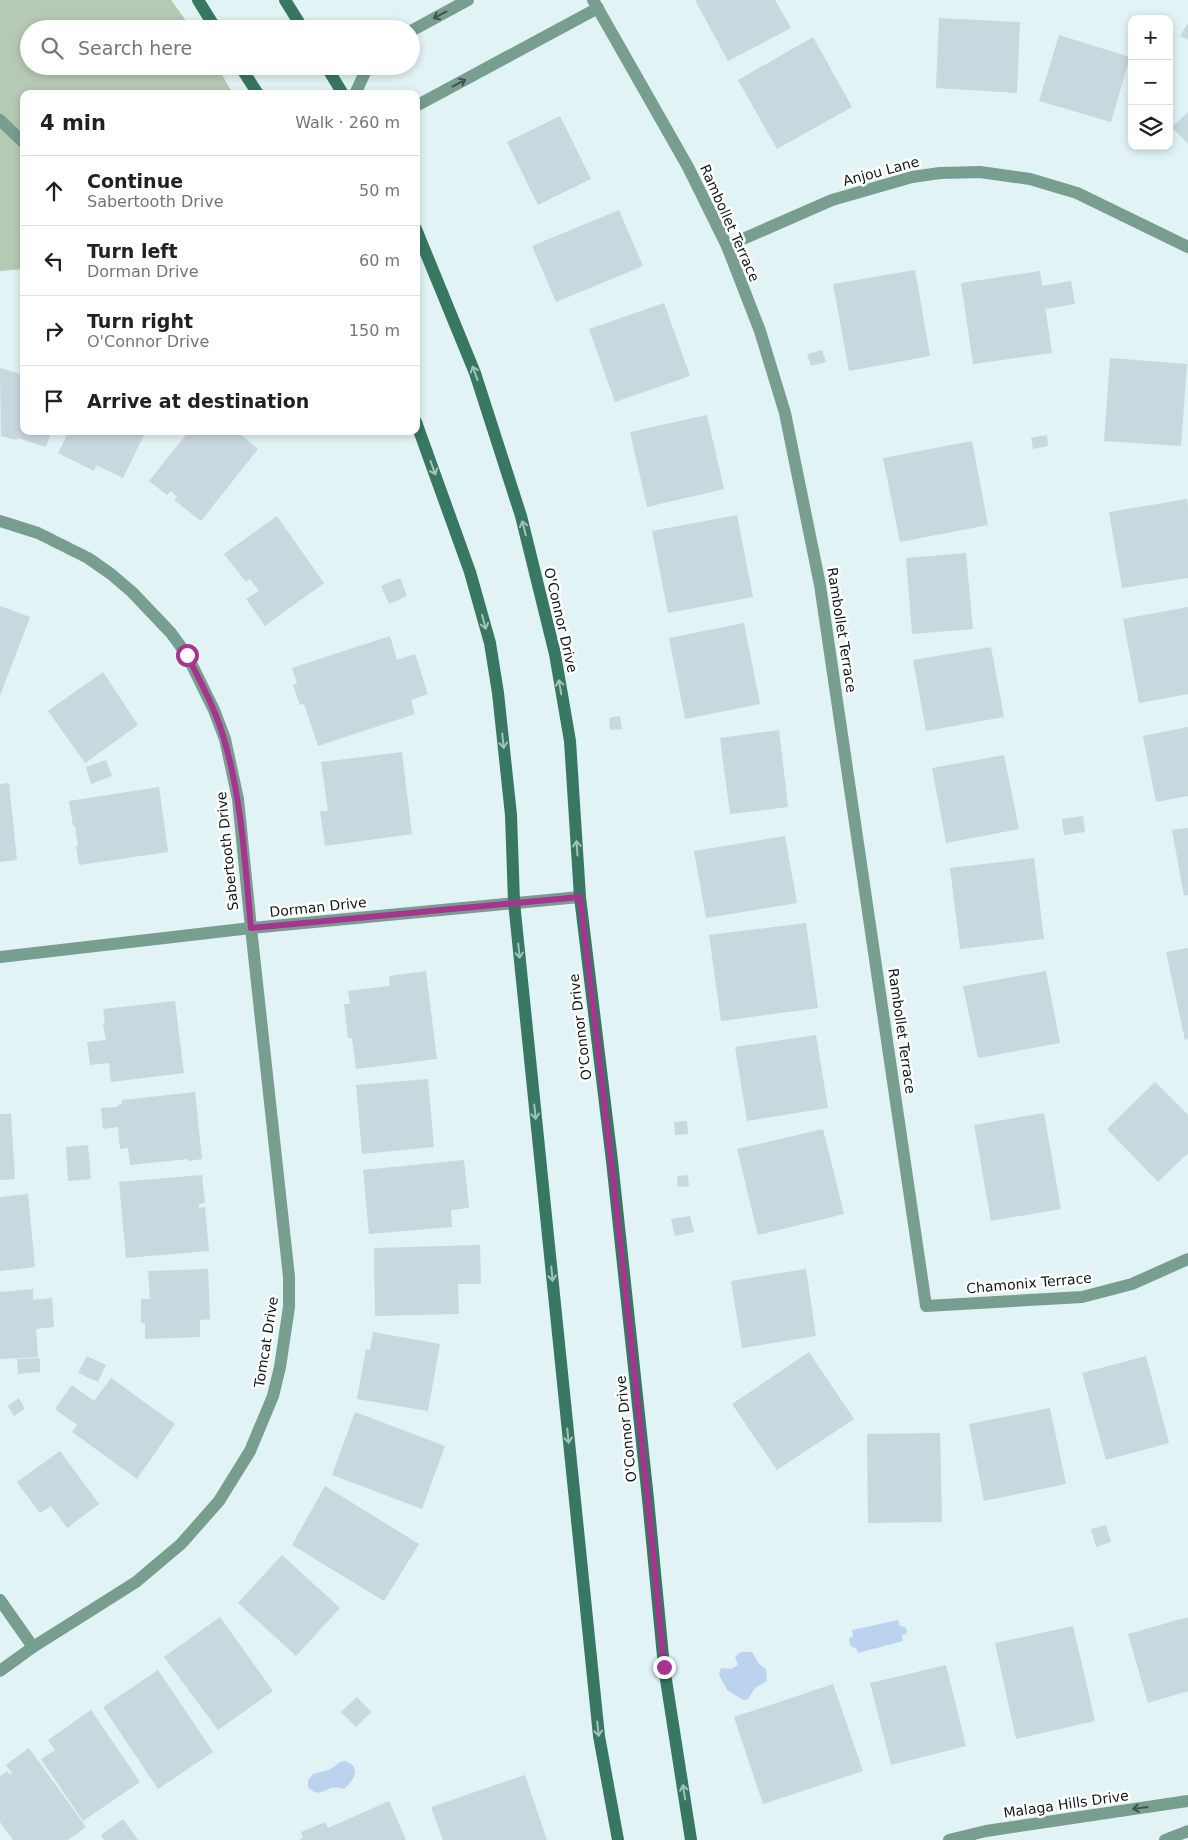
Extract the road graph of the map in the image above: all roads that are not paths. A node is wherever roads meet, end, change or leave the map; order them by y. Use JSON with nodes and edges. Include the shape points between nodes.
{"nodes":[{"id":1,"x":198,"y":0,"type":"edge"},
{"id":2,"x":285,"y":0,"type":"edge"},
{"id":3,"x":468,"y":0,"type":"edge"},
{"id":4,"x":596,"y":4,"type":"edge"},
{"id":5,"x":210,"y":20,"type":"edge"},
{"id":6,"x":297,"y":20,"type":"edge"},
{"id":7,"x":420,"y":26,"type":"edge"},
{"id":8,"x":246,"y":75,"type":"edge"},
{"id":9,"x":331,"y":75,"type":"edge"},
{"id":10,"x":364,"y":75,"type":"edge"},
{"id":11,"x":255,"y":90,"type":"edge"},
{"id":12,"x":341,"y":90,"type":"edge"},
{"id":13,"x":357,"y":90,"type":"edge"},
{"id":14,"x":420,"y":104,"type":"edge"},
{"id":15,"x":0,"y":120,"type":"edge"},
{"id":16,"x":20,"y":140,"type":"edge"},
{"id":17,"x":420,"y":239,"type":"edge"},
{"id":18,"x":727,"y":246,"type":"junction"},
{"id":19,"x":1188,"y":247,"type":"edge"},
{"id":20,"x":420,"y":433,"type":"edge"},
{"id":21,"x":0,"y":521,"type":"edge"},
{"id":22,"x":580,"y":897,"type":"junction"},
{"id":23,"x":514,"y":902,"type":"junction"},
{"id":24,"x":251,"y":928,"type":"junction"},
{"id":25,"x":0,"y":956,"type":"edge"},
{"id":26,"x":1188,"y":1259,"type":"edge"},
{"id":27,"x":926,"y":1306,"type":"joint"},
{"id":28,"x":0,"y":1600,"type":"edge"},
{"id":29,"x":33,"y":1647,"type":"junction"},
{"id":30,"x":0,"y":1671,"type":"edge"},
{"id":31,"x":1188,"y":1801,"type":"edge"},
{"id":32,"x":1188,"y":1831,"type":"edge"},
{"id":33,"x":988,"y":1835,"type":"edge"},
{"id":34,"x":618,"y":1840,"type":"edge"},
{"id":35,"x":691,"y":1840,"type":"edge"},
{"id":36,"x":949,"y":1840,"type":"edge"},
{"id":37,"x":1165,"y":1840,"type":"edge"}],
"edges":[{"from":1,"to":5,"type":"main road"},
{"from":2,"to":6,"type":"main road"},
{"from":3,"to":7,"type":"street","one_way":true},
{"from":14,"to":4,"type":"street","one_way":true},
{"from":4,"to":18,"type":"street","name":"Rambollet Terrace","via":[[688,166]]},
{"from":8,"to":11,"type":"main road"},
{"from":9,"to":12,"type":"main road"},
{"from":10,"to":13,"type":"street"},
{"from":15,"to":16,"type":"street"},
{"from":22,"to":17,"type":"main road","name":"O'Connor Drive","one_way":true,"via":[[570,741],[555,654],[521,516],[475,373]]},
{"from":18,"to":19,"type":"street","name":"Anjou Lane","via":[[832,200],[859,192],[912,177],[980,172],[1030,179],[1077,193]]},
{"from":18,"to":27,"type":"street","name":"Rambollet Terrace","via":[[760,331],[785,413],[820,585]]},
{"from":20,"to":23,"type":"main road","one_way":true,"via":[[470,572],[490,643],[511,815]]},
{"from":21,"to":24,"type":"street","name":"Sabertooth Drive","via":[[38,533],[88,558],[111,574],[171,633],[187,655],[214,710],[238,799]]},
{"from":22,"to":23,"type":"street","name":"Dorman Drive"},
{"from":35,"to":22,"type":"main road","name":"O'Connor Drive","one_way":true,"via":[[664,1667],[617,1210]]},
{"from":23,"to":24,"type":"street","name":"Dorman Drive"},
{"from":23,"to":34,"type":"main road","one_way":true,"via":[[599,1736]]},
{"from":24,"to":25,"type":"street","name":"Dorman Drive"},
{"from":24,"to":29,"type":"street","name":"Tomcat Drive","via":[[289,1277],[289,1307],[273,1396],[250,1451],[219,1501],[180,1544],[136,1582]]},
{"from":26,"to":27,"type":"street","name":"Chamonix Terrace","via":[[1132,1284],[1082,1297]]},
{"from":28,"to":29,"type":"street"},
{"from":29,"to":30,"type":"street","name":"Tomcat Drive"},
{"from":31,"to":33,"type":"street","name":"Malaga Hills Drive","one_way":true},
{"from":32,"to":37,"type":"street"},
{"from":33,"to":36,"type":"street","name":"Malaga Hills Drive"}]}
